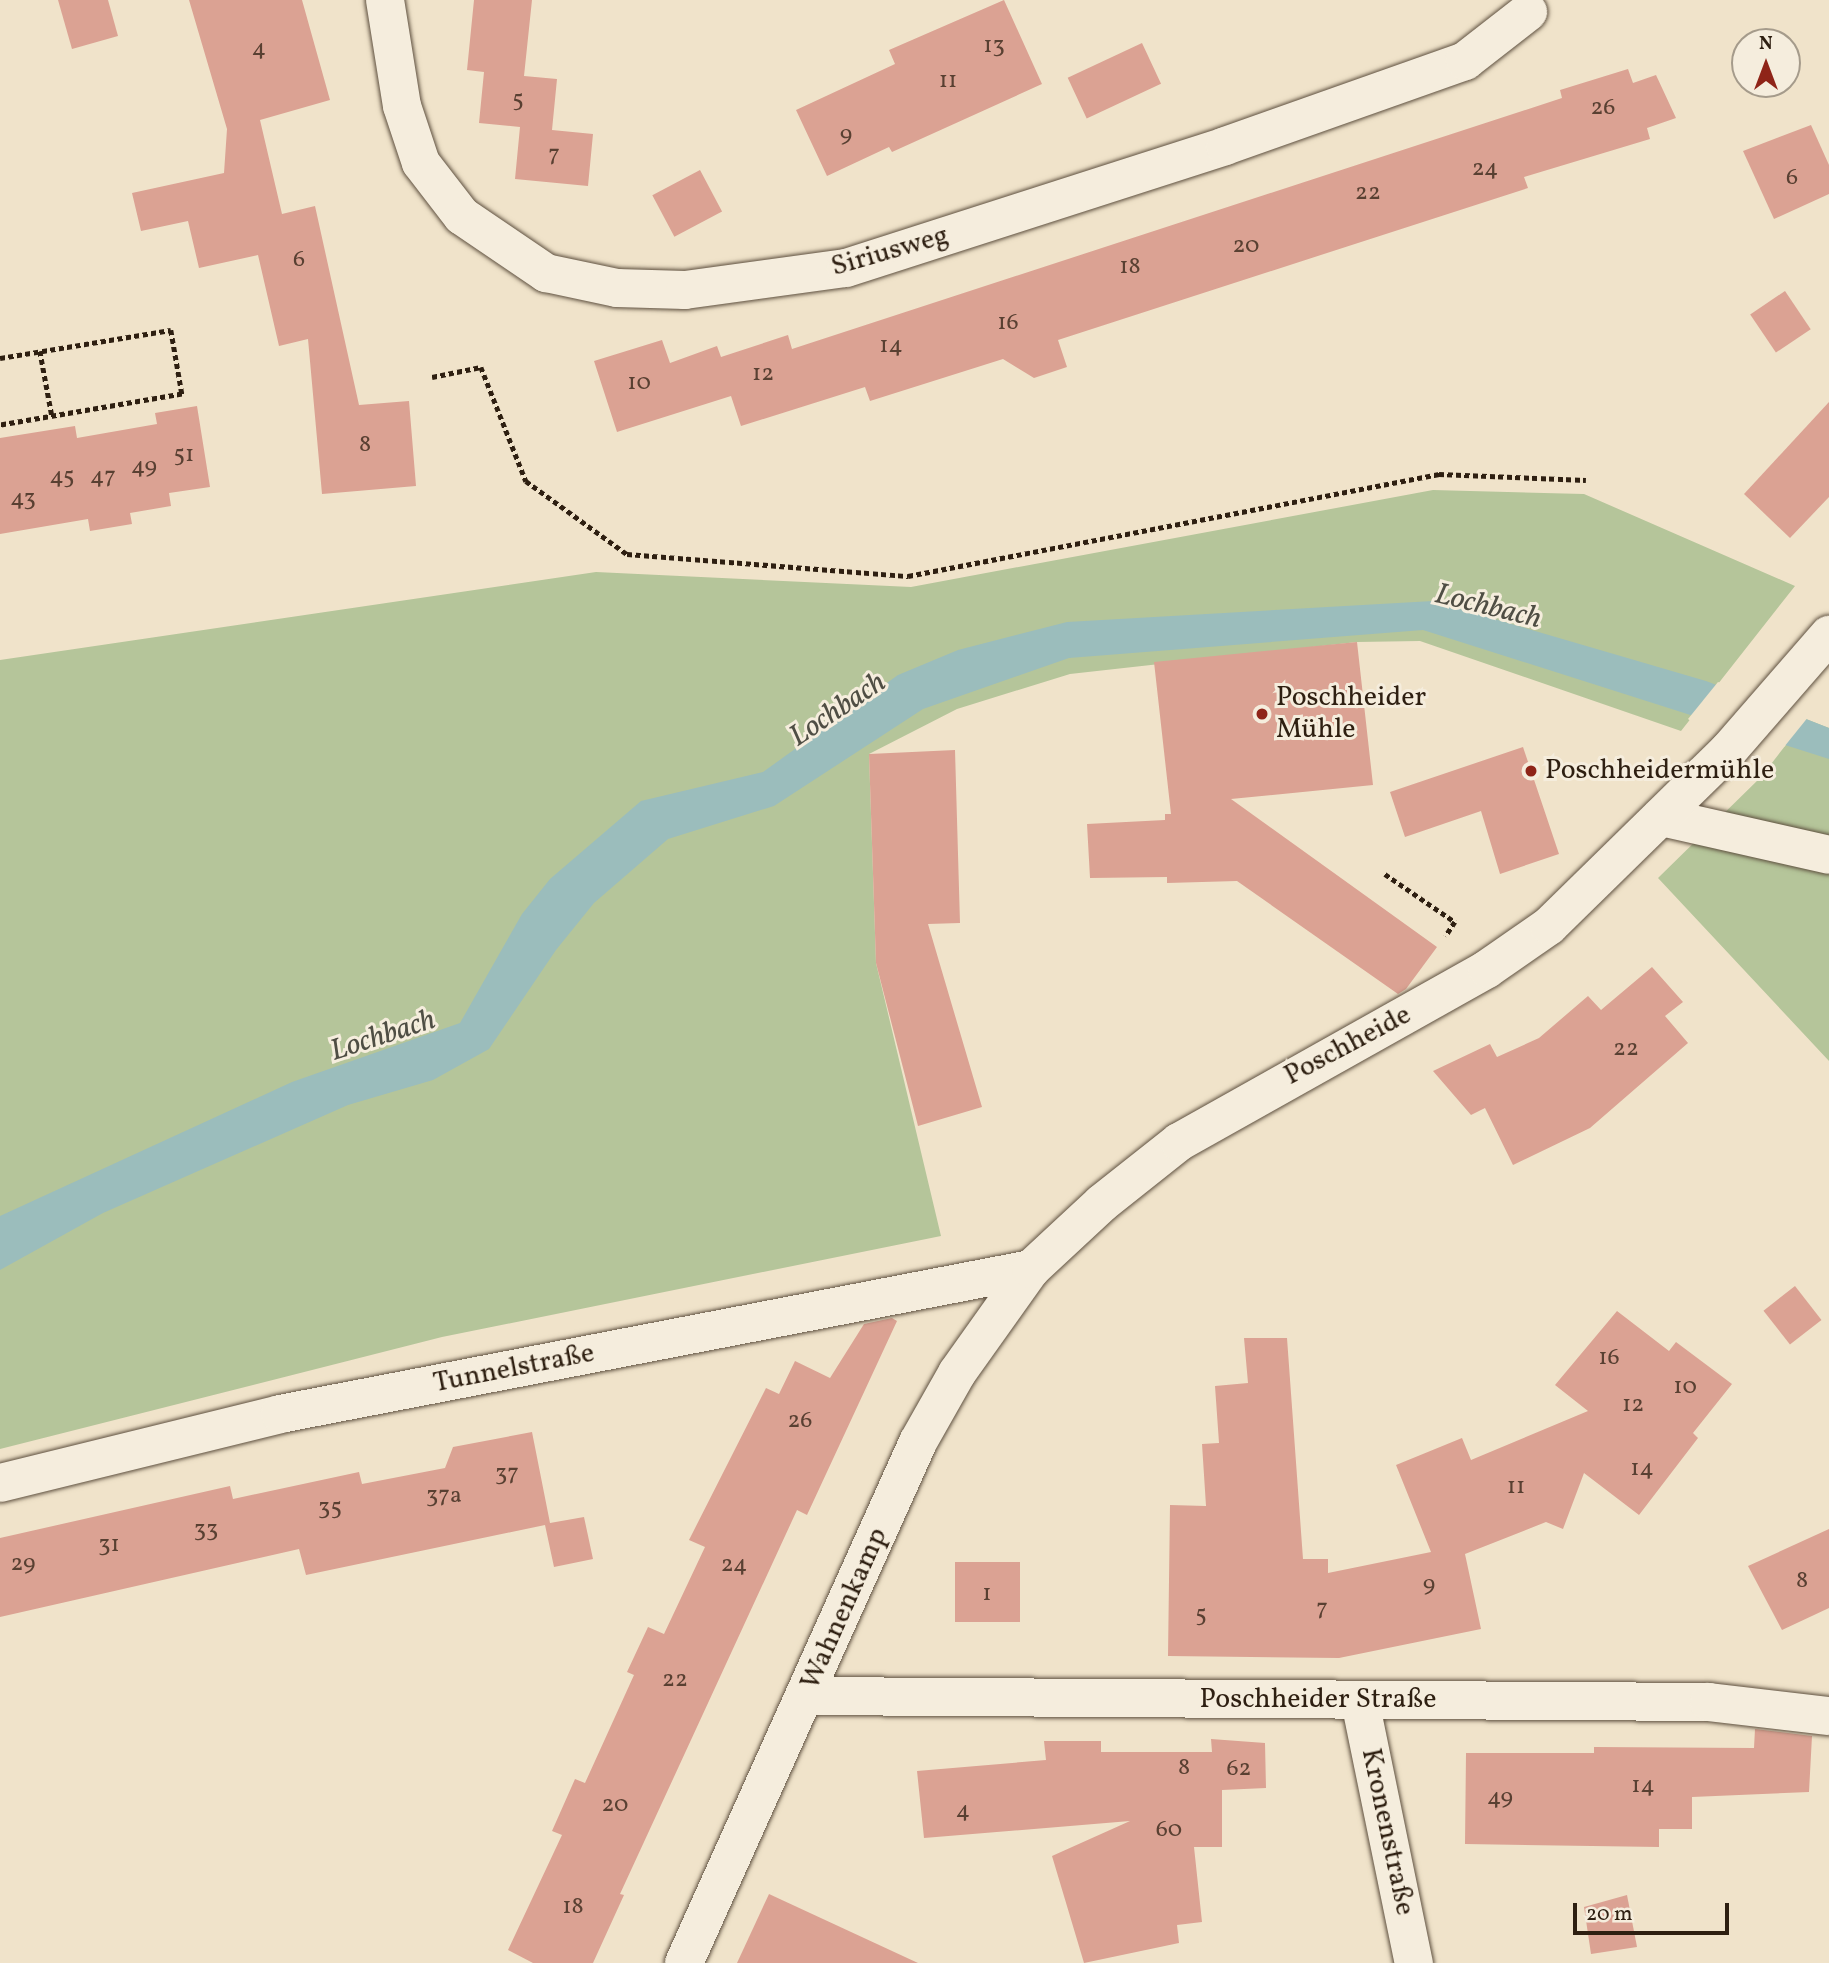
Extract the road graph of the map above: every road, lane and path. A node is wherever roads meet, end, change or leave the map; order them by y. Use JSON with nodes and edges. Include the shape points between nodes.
{"nodes":[{"id":1,"x":385,"y":0,"type":"edge"},
{"id":2,"x":1528,"y":12,"type":"dead end"},
{"id":3,"x":40,"y":351,"type":"junction"},
{"id":4,"x":0,"y":358,"type":"edge"},
{"id":5,"x":432,"y":377,"type":"dead end"},
{"id":6,"x":52,"y":416,"type":"junction"},
{"id":7,"x":0,"y":425,"type":"edge"},
{"id":8,"x":1586,"y":480,"type":"dead end"},
{"id":9,"x":1829,"y":635,"type":"edge"},
{"id":10,"x":1661,"y":817,"type":"junction"},
{"id":11,"x":1829,"y":855,"type":"edge"},
{"id":12,"x":1385,"y":874,"type":"dead end"},
{"id":13,"x":1455,"y":922,"type":"dead end"},
{"id":14,"x":1031,"y":1269,"type":"junction"},
{"id":15,"x":0,"y":1483,"type":"edge"},
{"id":16,"x":806,"y":1696,"type":"junction"},
{"id":17,"x":1360,"y":1701,"type":"junction"},
{"id":18,"x":1829,"y":1716,"type":"edge"},
{"id":19,"x":684,"y":1963,"type":"edge"},
{"id":20,"x":1414,"y":1963,"type":"edge"}],
"edges":[{"from":1,"to":2,"type":"street","name":"Siriusweg","via":[[402,106],[421,163],[462,216],[546,273],[617,288],[685,290],[846,268],[1212,150],[1465,61]]},
{"from":3,"to":4,"type":"path"},
{"from":3,"to":6,"type":"path"},
{"from":3,"to":6,"type":"path","via":[[171,330],[182,394]]},
{"from":5,"to":8,"type":"path","via":[[481,367],[526,481],[627,554],[908,576],[1439,474]]},
{"from":6,"to":7,"type":"path"},
{"from":9,"to":10,"type":"street","name":"Poschheide","via":[[1728,751]]},
{"from":10,"to":11,"type":"street"},
{"from":10,"to":14,"type":"street","name":"Poschheide","via":[[1549,926],[1487,969],[1179,1142],[1102,1203]]},
{"from":12,"to":13,"type":"path"},
{"from":14,"to":15,"type":"street","name":"Tunnelstraße","via":[[281,1414]]},
{"from":14,"to":16,"type":"street","name":"Wahnenkamp","via":[[957,1373],[918,1442]]},
{"from":16,"to":17,"type":"street","name":"Poschheider Straße"},
{"from":16,"to":19,"type":"street","name":"Wahnenkamp"},
{"from":17,"to":18,"type":"street","name":"Poschheider Straße","via":[[1709,1702]]},
{"from":17,"to":20,"type":"street","name":"Kronenstraße"}]}
